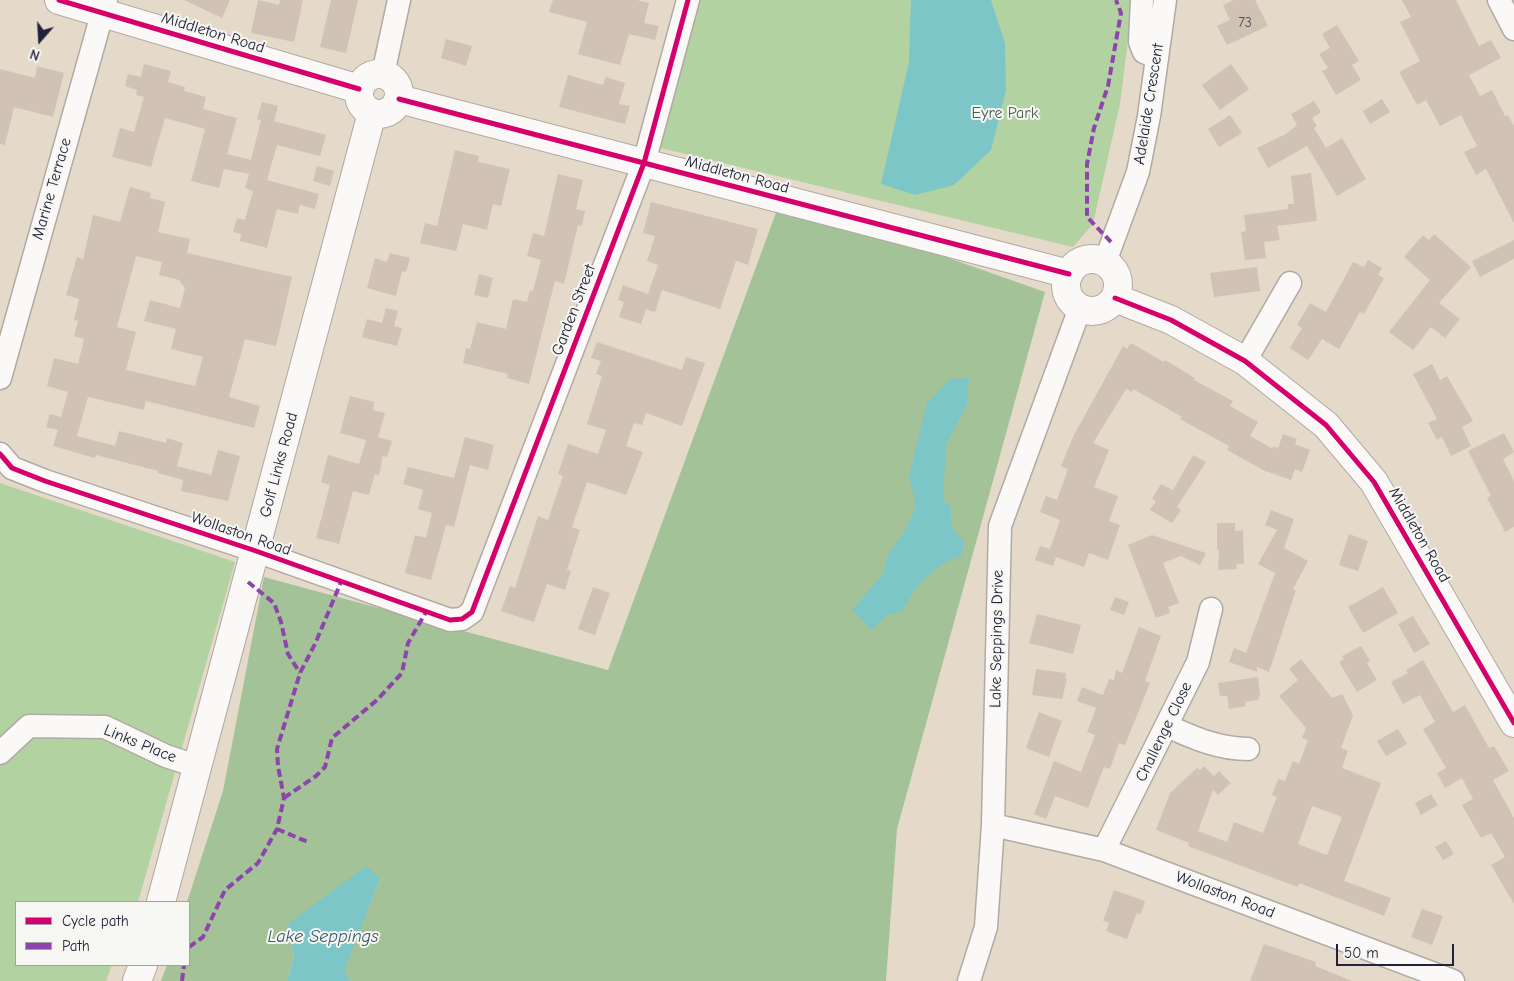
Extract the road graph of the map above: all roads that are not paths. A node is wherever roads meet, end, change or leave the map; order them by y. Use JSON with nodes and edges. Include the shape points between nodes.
{"nodes":[{"id":1,"x":59,"y":0,"type":"edge"},
{"id":2,"x":399,"y":0,"type":"edge"},
{"id":3,"x":688,"y":0,"type":"edge"},
{"id":4,"x":1142,"y":0,"type":"edge"},
{"id":5,"x":1165,"y":0,"type":"edge"},
{"id":6,"x":1499,"y":0,"type":"edge"},
{"id":7,"x":104,"y":6,"type":"edge"},
{"id":8,"x":1514,"y":30,"type":"edge"},
{"id":9,"x":1156,"y":58,"type":"junction"},
{"id":10,"x":383,"y":74,"type":"junction"},
{"id":11,"x":359,"y":89,"type":"junction"},
{"id":12,"x":399,"y":99,"type":"junction"},
{"id":13,"x":372,"y":113,"type":"junction"},
{"id":14,"x":644,"y":163,"type":"junction"},
{"id":15,"x":1105,"y":262,"type":"junction"},
{"id":16,"x":1069,"y":274,"type":"junction"},
{"id":17,"x":1290,"y":283,"type":"dead end"},
{"id":18,"x":1115,"y":298,"type":"junction"},
{"id":19,"x":1080,"y":308,"type":"junction"},
{"id":20,"x":1245,"y":361,"type":"junction"},
{"id":21,"x":0,"y":378,"type":"edge"},
{"id":22,"x":6,"y":461,"type":"edge"},
{"id":23,"x":256,"y":551,"type":"junction"},
{"id":24,"x":1211,"y":609,"type":"dead end"},
{"id":25,"x":462,"y":619,"type":"joint"},
{"id":26,"x":1511,"y":708,"type":"edge"},
{"id":27,"x":1167,"y":726,"type":"junction"},
{"id":28,"x":1248,"y":749,"type":"dead end"},
{"id":29,"x":0,"y":753,"type":"edge"},
{"id":30,"x":199,"y":767,"type":"junction"},
{"id":31,"x":993,"y":825,"type":"junction"},
{"id":32,"x":1104,"y":850,"type":"junction"},
{"id":33,"x":161,"y":901,"type":"edge"},
{"id":34,"x":143,"y":966,"type":"edge"},
{"id":35,"x":137,"y":981,"type":"edge"},
{"id":36,"x":969,"y":981,"type":"edge"},
{"id":37,"x":1453,"y":981,"type":"edge"}],
"edges":[{"from":1,"to":7,"type":"main road","name":"Middleton Road"},
{"from":2,"to":10,"type":"street"},
{"from":3,"to":14,"type":"street","name":"Garden Street"},
{"from":4,"to":9,"type":"street","via":[[1140,42],[1144,52]]},
{"from":5,"to":9,"type":"street","name":"Adelaide Crescent"},
{"from":6,"to":8,"type":"street"},
{"from":7,"to":11,"type":"main road","name":"Middleton Road"},
{"from":7,"to":21,"type":"street","name":"Marine Terrace"},
{"from":9,"to":15,"type":"street","name":"Adelaide Crescent","via":[[1138,172]]},
{"from":10,"to":11,"type":"main road","via":[[368,77]]},
{"from":10,"to":12,"type":"main road","via":[[396,84]]},
{"from":11,"to":13,"type":"main road","via":[[361,104]]},
{"from":12,"to":13,"type":"main road","via":[[388,112]]},
{"from":12,"to":14,"type":"main road","name":"Middleton Road"},
{"from":13,"to":23,"type":"main road","name":"Golf Links Road"},
{"from":14,"to":16,"type":"main road","name":"Middleton Road"},
{"from":14,"to":25,"type":"street","name":"Garden Street","via":[[472,612]]},
{"from":15,"to":16,"type":"main road","via":[[1084,260]]},
{"from":15,"to":18,"type":"main road","via":[[1118,278]]},
{"from":16,"to":19,"type":"main road","via":[[1068,293]]},
{"from":17,"to":20,"type":"street"},
{"from":18,"to":19,"type":"main road","via":[[1100,310]]},
{"from":18,"to":20,"type":"main road","name":"Middleton Road","via":[[1171,320]]},
{"from":19,"to":31,"type":"street","name":"Lake Seppings Drive","via":[[1000,526]]},
{"from":20,"to":26,"type":"main road","name":"Middleton Road","via":[[1326,425],[1374,482]]},
{"from":22,"to":23,"type":"street","name":"Wollaston Road","via":[[45,481]]},
{"from":23,"to":25,"type":"street","name":"Wollaston Road","via":[[450,620]]},
{"from":23,"to":30,"type":"main road","name":"Golf Links Road"},
{"from":24,"to":27,"type":"street","name":"Challenge Close","via":[[1198,662]]},
{"from":27,"to":28,"type":"street","via":[[1230,749]]},
{"from":27,"to":32,"type":"street","name":"Challenge Close"},
{"from":29,"to":30,"type":"street","name":"Links Place","via":[[29,726],[105,727],[166,756]]},
{"from":30,"to":33,"type":"main road","name":"Golf Links Road"},
{"from":31,"to":32,"type":"street","name":"Wollaston Road"},
{"from":31,"to":36,"type":"street","name":"Lake Seppings Drive","via":[[986,927]]},
{"from":32,"to":37,"type":"street","name":"Wollaston Road"},
{"from":34,"to":35,"type":"main road"}]}
